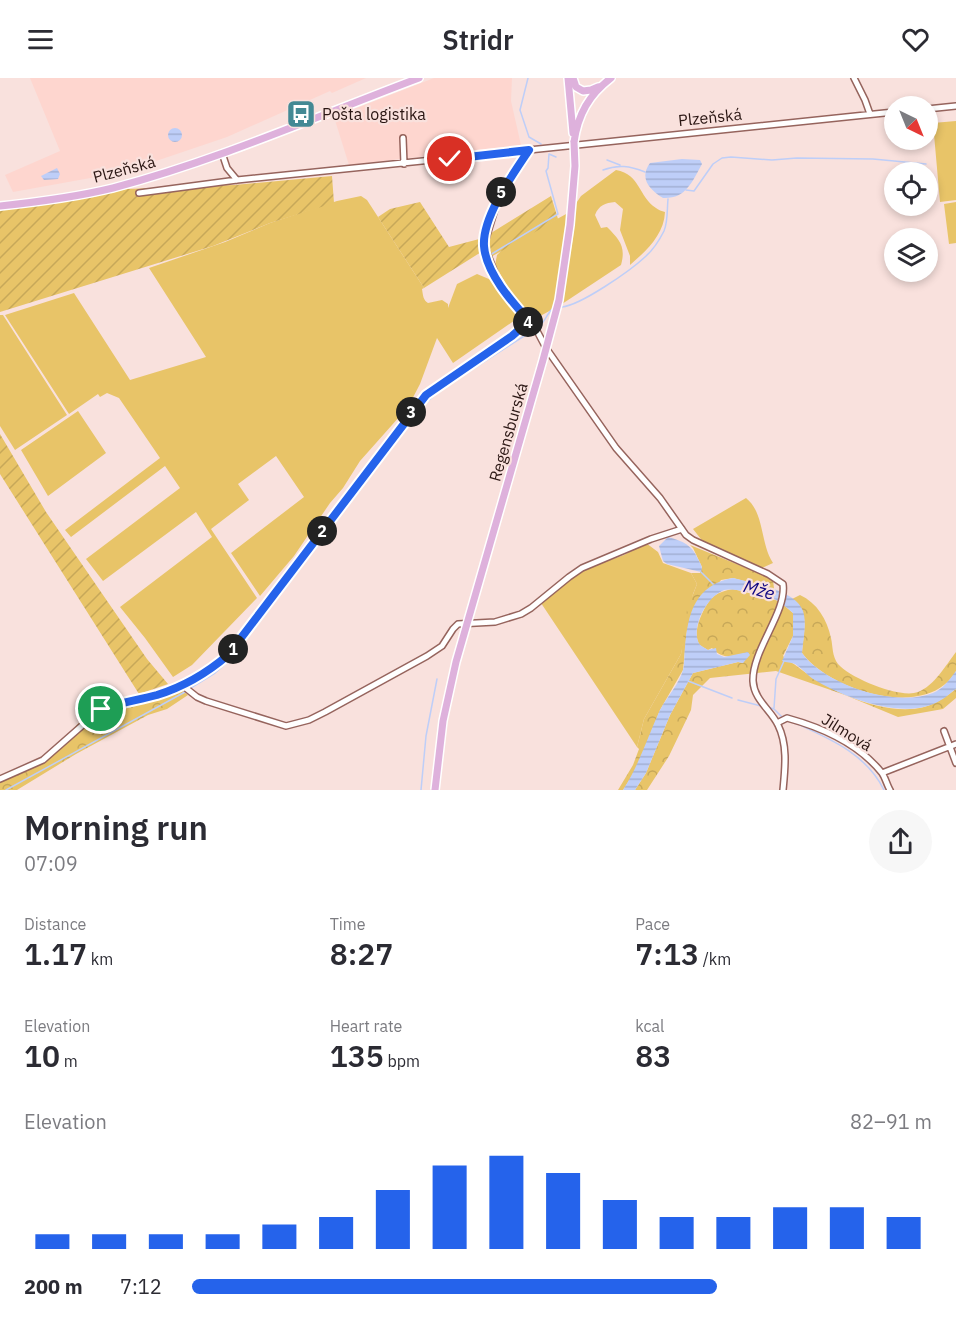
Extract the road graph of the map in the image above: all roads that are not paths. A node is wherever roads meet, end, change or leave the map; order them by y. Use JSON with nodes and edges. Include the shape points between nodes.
{"nodes":[{"id":1,"x":419,"y":78,"type":"edge"},
{"id":2,"x":568,"y":78,"type":"edge"},
{"id":3,"x":573,"y":78,"type":"edge"},
{"id":4,"x":611,"y":78,"type":"edge"},
{"id":5,"x":856,"y":79,"type":"edge"},
{"id":6,"x":603,"y":84,"type":"junction"},
{"id":7,"x":956,"y":106,"type":"edge"},
{"id":8,"x":938,"y":108,"type":"edge"},
{"id":9,"x":884,"y":113,"type":"edge"},
{"id":10,"x":870,"y":114,"type":"junction"},
{"id":11,"x":574,"y":131,"type":"junction"},
{"id":12,"x":403,"y":138,"type":"dead end"},
{"id":13,"x":529,"y":150,"type":"junction"},
{"id":14,"x":222,"y":153,"type":"junction"},
{"id":15,"x":404,"y":164,"type":"junction"},
{"id":16,"x":237,"y":180,"type":"junction"},
{"id":17,"x":139,"y":193,"type":"dead end"},
{"id":18,"x":0,"y":206,"type":"edge"},
{"id":19,"x":529,"y":321,"type":"junction"},
{"id":20,"x":682,"y":529,"type":"junction"},
{"id":21,"x":186,"y":688,"type":"junction"},
{"id":22,"x":782,"y":720,"type":"junction"},
{"id":23,"x":944,"y":731,"type":"dead end"},
{"id":24,"x":953,"y":746,"type":"edge"},
{"id":25,"x":956,"y":763,"type":"edge"},
{"id":26,"x":882,"y":773,"type":"junction"},
{"id":27,"x":0,"y":779,"type":"edge"},
{"id":28,"x":435,"y":790,"type":"edge"},
{"id":29,"x":783,"y":790,"type":"edge"},
{"id":30,"x":890,"y":790,"type":"edge"}],
"edges":[{"from":1,"to":14,"type":"main road","name":"Plzeňská"},
{"from":2,"to":11,"type":"main road"},
{"from":3,"to":6,"type":"main road","via":[[576,87],[583,91]]},
{"from":4,"to":6,"type":"main road"},
{"from":5,"to":10,"type":"street"},
{"from":6,"to":11,"type":"main road","via":[[584,106]]},
{"from":7,"to":8,"type":"street"},
{"from":9,"to":10,"type":"street","name":"Plzeňská"},
{"from":10,"to":13,"type":"street","name":"Plzeňská"},
{"from":11,"to":28,"type":"main road","name":"Regensburská","bridge":true,"via":[[570,225],[559,300],[456,662],[443,721]]},
{"from":12,"to":15,"type":"street"},
{"from":13,"to":15,"type":"street","name":"Plzeňská"},
{"from":13,"to":19,"type":"street","via":[[499,196],[484,245],[498,281]]},
{"from":14,"to":16,"type":"street"},
{"from":14,"to":18,"type":"main road","name":"Plzeňská","via":[[112,188]]},
{"from":15,"to":16,"type":"street","name":"Plzeňská"},
{"from":16,"to":17,"type":"street","name":"Plzeňská"},
{"from":19,"to":20,"type":"street","via":[[616,448]]},
{"from":19,"to":21,"type":"street","via":[[426,395],[234,648]]},
{"from":20,"to":21,"type":"street","via":[[582,568],[521,614],[495,622],[458,624],[442,646],[427,656],[309,720],[286,726],[206,701]]},
{"from":20,"to":22,"type":"street","via":[[693,540],[783,584],[753,680],[759,699]]},
{"from":21,"to":27,"type":"street","via":[[101,709],[43,760]]},
{"from":22,"to":26,"type":"street","name":"Jilmová","via":[[810,724],[833,735]]},
{"from":22,"to":29,"type":"street"},
{"from":23,"to":24,"type":"street"},
{"from":24,"to":25,"type":"street"},
{"from":24,"to":26,"type":"street"},
{"from":26,"to":30,"type":"street","name":"Jilmová"}]}
